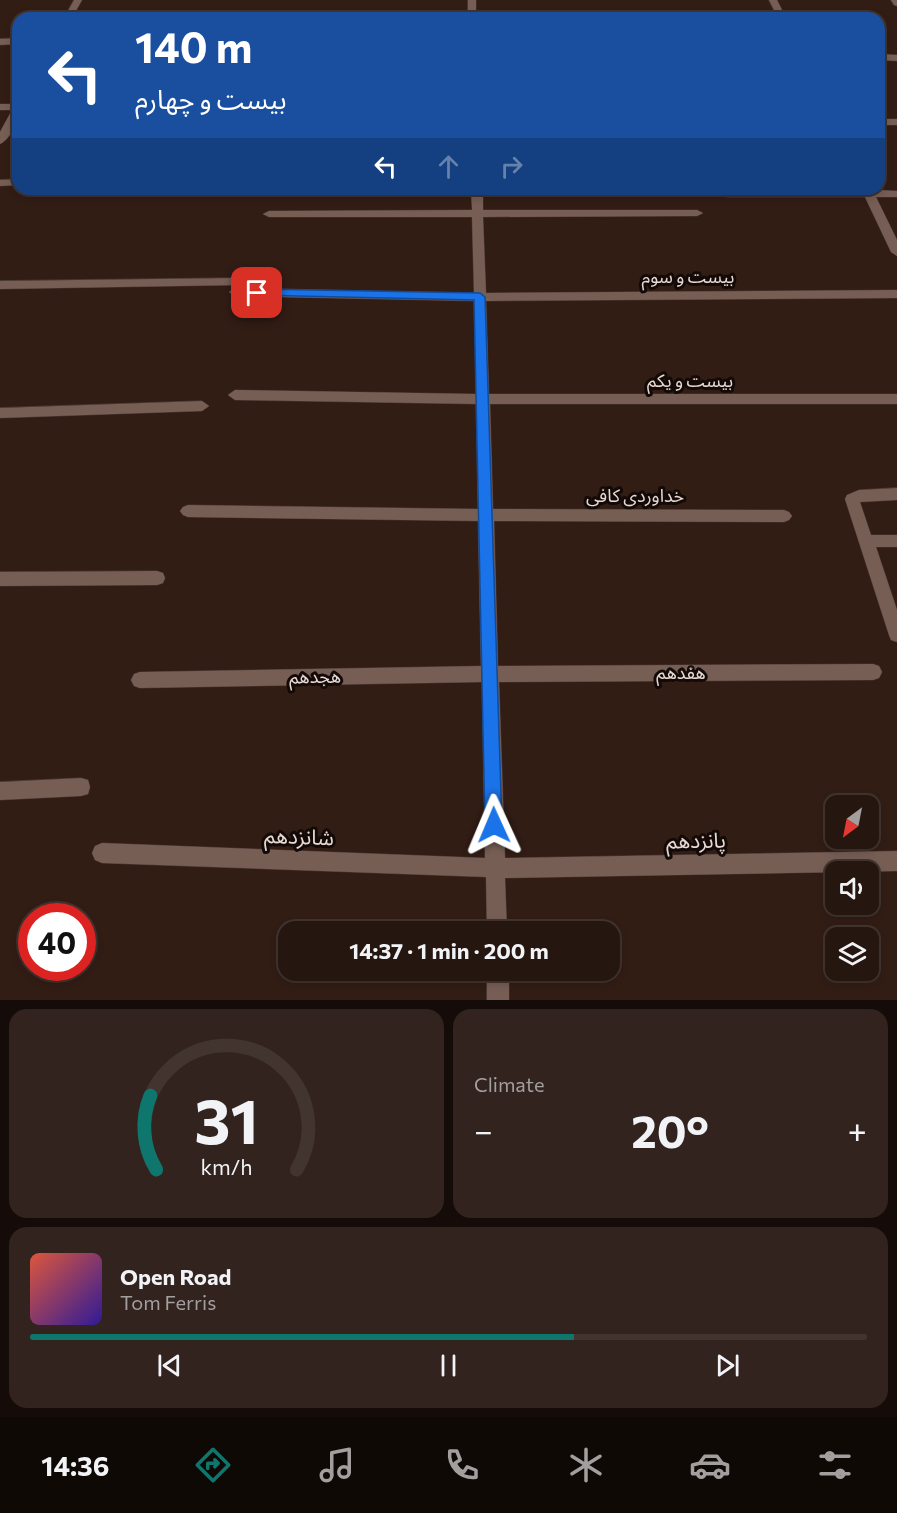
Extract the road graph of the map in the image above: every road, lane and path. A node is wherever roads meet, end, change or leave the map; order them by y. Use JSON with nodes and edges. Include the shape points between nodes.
{"nodes":[{"id":1,"x":12,"y":119,"type":"edge"},
{"id":2,"x":0,"y":141,"type":"edge"},
{"id":3,"x":477,"y":195,"type":"edge"},
{"id":4,"x":869,"y":195,"type":"edge"},
{"id":5,"x":697,"y":213,"type":"dead end"},
{"id":6,"x":269,"y":214,"type":"dead end"},
{"id":7,"x":478,"y":214,"type":"junction"},
{"id":8,"x":897,"y":252,"type":"edge"},
{"id":9,"x":0,"y":285,"type":"edge"},
{"id":10,"x":897,"y":294,"type":"edge"},
{"id":11,"x":480,"y":297,"type":"junction"},
{"id":12,"x":234,"y":395,"type":"dead end"},
{"id":13,"x":482,"y":399,"type":"junction"},
{"id":14,"x":897,"y":399,"type":"edge"},
{"id":15,"x":202,"y":406,"type":"dead end"},
{"id":16,"x":0,"y":413,"type":"edge"},
{"id":17,"x":897,"y":494,"type":"edge"},
{"id":18,"x":188,"y":511,"type":"dead end"},
{"id":19,"x":485,"y":515,"type":"junction"},
{"id":20,"x":784,"y":516,"type":"dead end"},
{"id":21,"x":866,"y":541,"type":"junction"},
{"id":22,"x":897,"y":541,"type":"edge"},
{"id":23,"x":157,"y":578,"type":"dead end"},
{"id":24,"x":0,"y":579,"type":"edge"},
{"id":25,"x":897,"y":635,"type":"edge"},
{"id":26,"x":873,"y":672,"type":"dead end"},
{"id":27,"x":490,"y":674,"type":"junction"},
{"id":28,"x":140,"y":680,"type":"dead end"},
{"id":29,"x":81,"y":787,"type":"dead end"},
{"id":30,"x":0,"y":791,"type":"edge"},
{"id":31,"x":102,"y":853,"type":"dead end"},
{"id":32,"x":897,"y":861,"type":"edge"},
{"id":33,"x":495,"y":868,"type":"junction"},
{"id":34,"x":496,"y":921,"type":"edge"},
{"id":35,"x":498,"y":981,"type":"edge"},
{"id":36,"x":498,"y":1000,"type":"edge"}],
"edges":[{"from":1,"to":2,"type":"street"},
{"from":3,"to":7,"type":"street"},
{"from":4,"to":8,"type":"street"},
{"from":5,"to":7,"type":"street"},
{"from":6,"to":7,"type":"street"},
{"from":7,"to":11,"type":"street"},
{"from":9,"to":11,"type":"street","name":"بیست و سوم","via":[[234,287]]},
{"from":10,"to":11,"type":"street","name":"بیست و سوم"},
{"from":11,"to":13,"type":"street"},
{"from":12,"to":13,"type":"street","name":"بیست و یکم"},
{"from":13,"to":14,"type":"street","name":"بیست و یکم"},
{"from":13,"to":19,"type":"street"},
{"from":15,"to":16,"type":"street"},
{"from":17,"to":21,"type":"street","via":[[859,496],[852,500]]},
{"from":18,"to":19,"type":"street","name":"خداوردی کافی"},
{"from":19,"to":20,"type":"street","name":"خداوردی کافی"},
{"from":19,"to":27,"type":"street"},
{"from":21,"to":22,"type":"street"},
{"from":21,"to":25,"type":"street"},
{"from":23,"to":24,"type":"street"},
{"from":26,"to":27,"type":"street","name":"هفدهم"},
{"from":27,"to":28,"type":"street","name":"هجدهم"},
{"from":27,"to":33,"type":"street"},
{"from":29,"to":30,"type":"street"},
{"from":31,"to":33,"type":"street","name":"شانزدهم"},
{"from":32,"to":33,"type":"street","name":"پانزدهم"},
{"from":33,"to":34,"type":"street"},
{"from":35,"to":36,"type":"street"}]}
